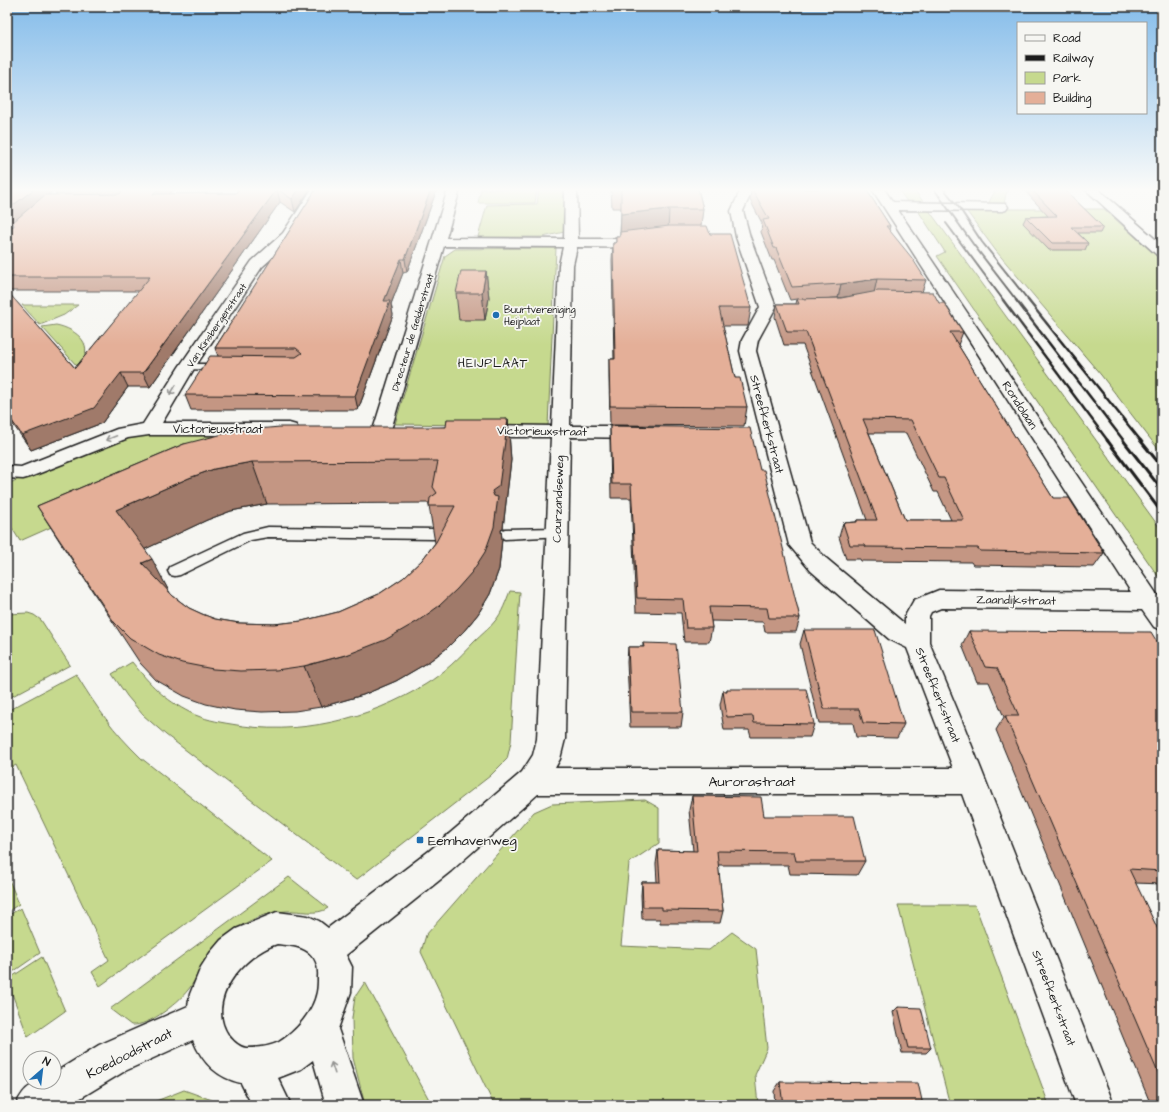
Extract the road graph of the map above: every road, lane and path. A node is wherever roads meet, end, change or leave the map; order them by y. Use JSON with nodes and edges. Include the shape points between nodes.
{"nodes":[{"id":1,"x":283,"y":241,"type":"edge"},
{"id":2,"x":638,"y":241,"type":"edge"},
{"id":3,"x":738,"y":241,"type":"edge"},
{"id":4,"x":910,"y":241,"type":"edge"},
{"id":5,"x":1149,"y":241,"type":"edge"},
{"id":6,"x":438,"y":242,"type":"joint"},
{"id":7,"x":571,"y":243,"type":"junction"},
{"id":8,"x":1162,"y":252,"type":"edge"},
{"id":9,"x":187,"y":366,"type":"junction"},
{"id":10,"x":231,"y":367,"type":"edge"},
{"id":11,"x":149,"y":429,"type":"junction"},
{"id":12,"x":305,"y":429,"type":"edge"},
{"id":13,"x":403,"y":430,"type":"edge"},
{"id":14,"x":462,"y":430,"type":"edge"},
{"id":15,"x":561,"y":432,"type":"junction"},
{"id":16,"x":661,"y":433,"type":"edge"},
{"id":17,"x":9,"y":473,"type":"edge"},
{"id":18,"x":557,"y":533,"type":"junction"},
{"id":19,"x":436,"y":534,"type":"edge"},
{"id":20,"x":505,"y":534,"type":"dead end"},
{"id":21,"x":175,"y":571,"type":"dead end"},
{"id":22,"x":1149,"y":601,"type":"junction"},
{"id":23,"x":1162,"y":621,"type":"edge"},
{"id":24,"x":917,"y":642,"type":"junction"},
{"id":25,"x":972,"y":781,"type":"junction"},
{"id":26,"x":532,"y":782,"type":"junction"},
{"id":27,"x":328,"y":948,"type":"junction"},
{"id":28,"x":204,"y":1017,"type":"junction"},
{"id":29,"x":320,"y":1027,"type":"junction"},
{"id":30,"x":252,"y":1067,"type":"junction"},
{"id":31,"x":35,"y":1105,"type":"edge"},
{"id":32,"x":272,"y":1105,"type":"edge"},
{"id":33,"x":345,"y":1105,"type":"edge"},
{"id":34,"x":1095,"y":1105,"type":"edge"}],
"edges":[{"from":1,"to":9,"type":"street","name":"Van Kinsbergenstraat","via":[[257,264]]},
{"from":2,"to":7,"type":"street"},
{"from":3,"to":24,"type":"street","name":"Streefkerkstraat","via":[[776,307],[748,346],[762,434],[800,545],[819,565],[898,632]]},
{"from":4,"to":22,"type":"street","name":"Rondolaan","via":[[944,300]]},
{"from":5,"to":8,"type":"street"},
{"from":6,"to":7,"type":"street"},
{"from":6,"to":13,"type":"street","name":"Directeur de Gelderstraat","via":[[423,295],[374,430]]},
{"from":7,"to":15,"type":"street","name":"Courzandseweg","via":[[566,265]]},
{"from":9,"to":10,"type":"lane"},
{"from":9,"to":11,"type":"street","name":"Van Kinsbergenstraat","one_way":true},
{"from":11,"to":12,"type":"street","name":"Victorieuxstraat"},
{"from":11,"to":17,"type":"street","name":"Victorieuxstraat","one_way":true,"via":[[124,433],[23,473]]},
{"from":14,"to":15,"type":"street","name":"Victorieuxstraat"},
{"from":15,"to":16,"type":"street","name":"Victorieuxstraat"},
{"from":15,"to":18,"type":"street","name":"Courzandseweg"},
{"from":18,"to":20,"type":"lane"},
{"from":18,"to":26,"type":"street","name":"Courzandseweg","via":[[551,739],[546,759]]},
{"from":19,"to":21,"type":"lane","via":[[268,532],[248,536]]},
{"from":22,"to":23,"type":"street","name":"Rondolaan"},
{"from":22,"to":24,"type":"street","name":"Zaandijkstraat","via":[[938,599],[922,606],[917,616]]},
{"from":24,"to":25,"type":"street","name":"Streefkerkstraat"},
{"from":25,"to":26,"type":"street","name":"Aurorastraat"},
{"from":25,"to":34,"type":"street","name":"Streefkerkstraat"},
{"from":26,"to":27,"type":"street","via":[[440,861]]},
{"from":27,"to":28,"type":"street","via":[[307,931],[292,928],[277,928],[247,941],[232,952],[221,966],[206,999]]},
{"from":27,"to":29,"type":"street","via":[[334,961],[335,993],[330,1010]]},
{"from":28,"to":30,"type":"street","via":[[206,1033],[223,1057],[236,1064]]},
{"from":28,"to":31,"type":"street","name":"Koedoodstraat","via":[[112,1058]]},
{"from":29,"to":30,"type":"street","via":[[306,1043],[290,1055],[271,1064]]},
{"from":33,"to":29,"type":"street","one_way":true},
{"from":30,"to":32,"type":"street"}]}
